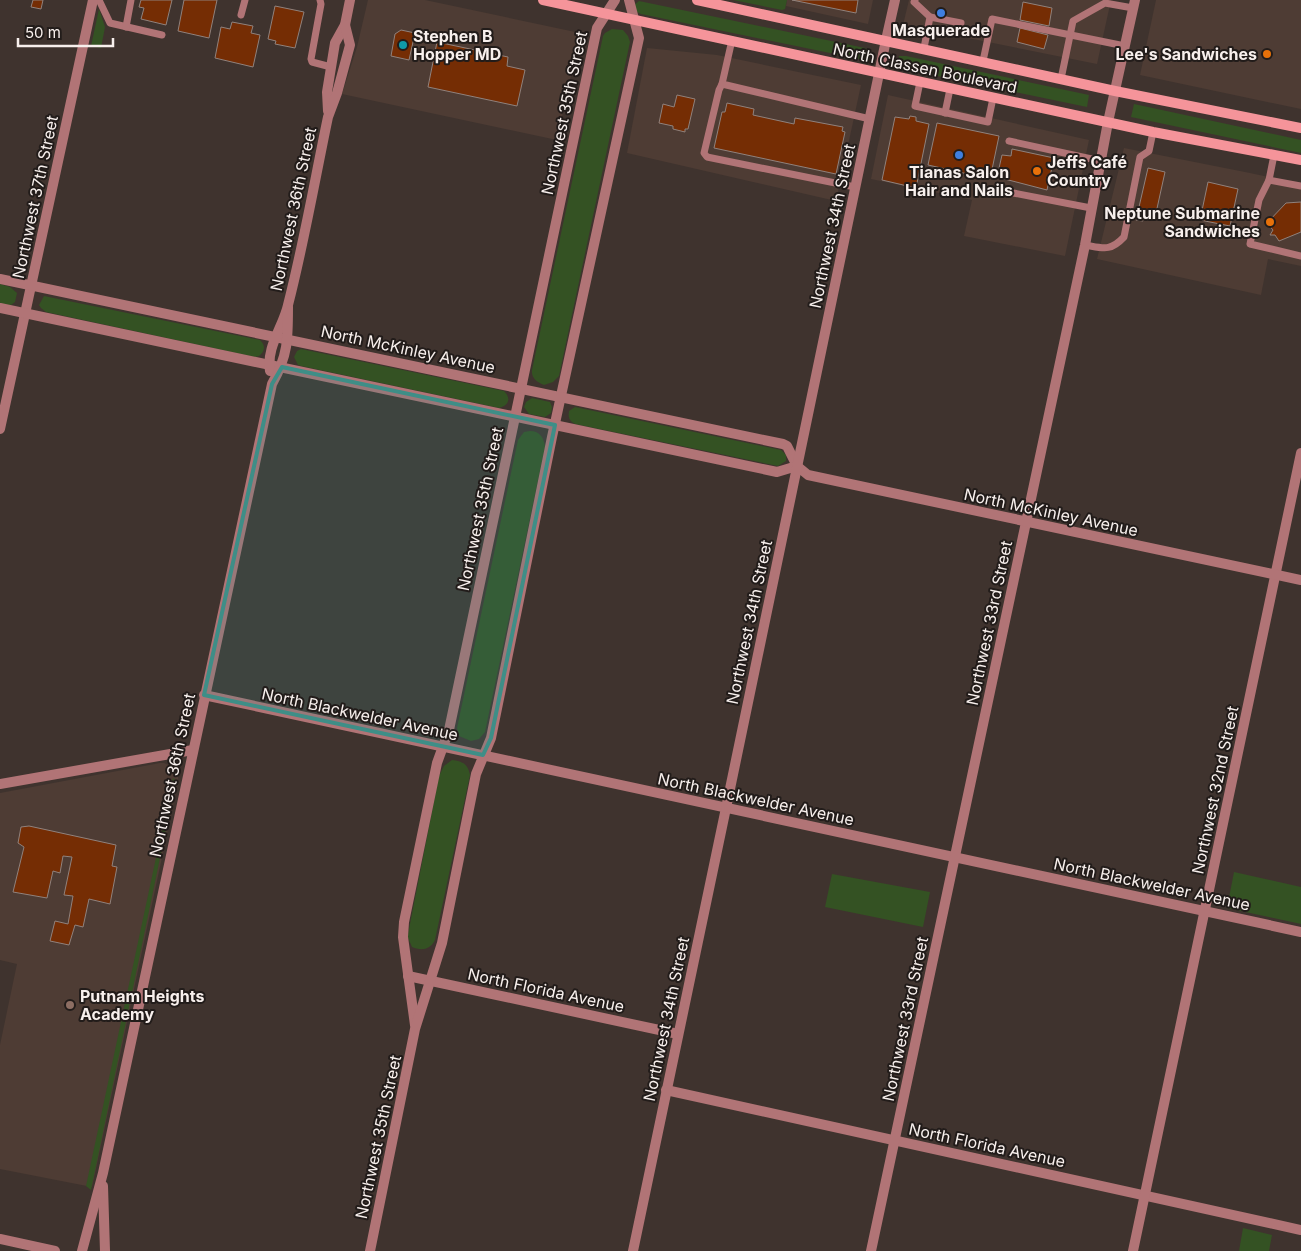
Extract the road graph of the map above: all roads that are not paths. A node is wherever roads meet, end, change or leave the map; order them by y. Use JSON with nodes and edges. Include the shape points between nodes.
{"nodes":[{"id":1,"x":93,"y":0,"type":"edge"},
{"id":2,"x":99,"y":0,"type":"edge"},
{"id":3,"x":131,"y":0,"type":"edge"},
{"id":4,"x":245,"y":0,"type":"edge"},
{"id":5,"x":320,"y":0,"type":"edge"},
{"id":6,"x":350,"y":0,"type":"edge"},
{"id":7,"x":543,"y":0,"type":"edge"},
{"id":8,"x":615,"y":0,"type":"edge"},
{"id":9,"x":629,"y":0,"type":"edge"},
{"id":10,"x":697,"y":0,"type":"edge"},
{"id":11,"x":895,"y":0,"type":"edge"},
{"id":12,"x":915,"y":0,"type":"edge"},
{"id":13,"x":1134,"y":4,"type":"edge"},
{"id":14,"x":607,"y":14,"type":"junction"},
{"id":15,"x":241,"y":15,"type":"dead end"},
{"id":16,"x":930,"y":17,"type":"junction"},
{"id":17,"x":635,"y":19,"type":"junction"},
{"id":18,"x":961,"y":23,"type":"dead end"},
{"id":19,"x":345,"y":25,"type":"junction"},
{"id":20,"x":126,"y":27,"type":"junction"},
{"id":21,"x":162,"y":35,"type":"dead end"},
{"id":22,"x":1070,"y":35,"type":"junction"},
{"id":23,"x":732,"y":40,"type":"junction"},
{"id":24,"x":886,"y":40,"type":"junction"},
{"id":25,"x":1125,"y":46,"type":"junction"},
{"id":26,"x":924,"y":48,"type":"junction"},
{"id":27,"x":983,"y":61,"type":"junction"},
{"id":28,"x":331,"y":67,"type":"junction"},
{"id":29,"x":879,"y":74,"type":"junction"},
{"id":30,"x":1061,"y":79,"type":"junction"},
{"id":31,"x":920,"y":82,"type":"junction"},
{"id":32,"x":722,"y":84,"type":"junction"},
{"id":33,"x":950,"y":89,"type":"junction"},
{"id":34,"x":1115,"y":91,"type":"junction"},
{"id":35,"x":993,"y":98,"type":"junction"},
{"id":36,"x":945,"y":113,"type":"junction"},
{"id":37,"x":328,"y":117,"type":"junction"},
{"id":38,"x":870,"y":119,"type":"junction"},
{"id":39,"x":1108,"y":122,"type":"junction"},
{"id":40,"x":1301,"y":128,"type":"edge"},
{"id":41,"x":1153,"y":132,"type":"junction"},
{"id":42,"x":1009,"y":141,"type":"dead end"},
{"id":43,"x":1274,"y":155,"type":"junction"},
{"id":44,"x":1301,"y":160,"type":"edge"},
{"id":45,"x":1101,"y":161,"type":"junction"},
{"id":46,"x":1269,"y":180,"type":"junction"},
{"id":47,"x":1301,"y":186,"type":"edge"},
{"id":48,"x":855,"y":187,"type":"junction"},
{"id":49,"x":1003,"y":192,"type":"dead end"},
{"id":50,"x":1091,"y":208,"type":"junction"},
{"id":51,"x":1085,"y":245,"type":"junction"},
{"id":52,"x":1301,"y":256,"type":"edge"},
{"id":53,"x":0,"y":279,"type":"edge"},
{"id":54,"x":31,"y":285,"type":"junction"},
{"id":55,"x":288,"y":307,"type":"junction"},
{"id":56,"x":0,"y":308,"type":"edge"},
{"id":57,"x":24,"y":313,"type":"junction"},
{"id":58,"x":275,"y":337,"type":"junction"},
{"id":59,"x":288,"y":340,"type":"junction"},
{"id":60,"x":269,"y":365,"type":"junction"},
{"id":61,"x":282,"y":368,"type":"junction"},
{"id":62,"x":272,"y":384,"type":"junction"},
{"id":63,"x":522,"y":388,"type":"junction"},
{"id":64,"x":561,"y":397,"type":"junction"},
{"id":65,"x":515,"y":417,"type":"junction"},
{"id":66,"x":555,"y":424,"type":"junction"},
{"id":67,"x":0,"y":429,"type":"edge"},
{"id":68,"x":1300,"y":458,"type":"edge"},
{"id":69,"x":797,"y":466,"type":"junction"},
{"id":70,"x":1026,"y":522,"type":"junction"},
{"id":71,"x":1275,"y":575,"type":"junction"},
{"id":72,"x":1301,"y":580,"type":"edge"},
{"id":73,"x":204,"y":695,"type":"junction"},
{"id":74,"x":443,"y":747,"type":"junction"},
{"id":75,"x":193,"y":750,"type":"junction"},
{"id":76,"x":484,"y":756,"type":"junction"},
{"id":77,"x":0,"y":784,"type":"edge"},
{"id":78,"x":726,"y":808,"type":"junction"},
{"id":79,"x":955,"y":857,"type":"junction"},
{"id":80,"x":1205,"y":911,"type":"junction"},
{"id":81,"x":1301,"y":932,"type":"edge"},
{"id":82,"x":408,"y":976,"type":"junction"},
{"id":83,"x":430,"y":980,"type":"junction"},
{"id":84,"x":415,"y":1029,"type":"junction"},
{"id":85,"x":678,"y":1034,"type":"junction"},
{"id":86,"x":666,"y":1090,"type":"junction"},
{"id":87,"x":894,"y":1140,"type":"junction"},
{"id":88,"x":103,"y":1172,"type":"junction"},
{"id":89,"x":1145,"y":1196,"type":"junction"},
{"id":90,"x":1301,"y":1230,"type":"edge"},
{"id":91,"x":0,"y":1239,"type":"edge"},
{"id":92,"x":56,"y":1251,"type":"edge"},
{"id":93,"x":82,"y":1251,"type":"edge"},
{"id":94,"x":105,"y":1251,"type":"edge"},
{"id":95,"x":370,"y":1251,"type":"edge"},
{"id":96,"x":633,"y":1251,"type":"edge"},
{"id":97,"x":871,"y":1251,"type":"edge"},
{"id":98,"x":1133,"y":1251,"type":"edge"}],
"edges":[{"from":1,"to":54,"type":"street","name":"Northwest 37th Street"},
{"from":2,"to":20,"type":"lane","via":[[110,22]]},
{"from":3,"to":20,"type":"lane"},
{"from":4,"to":15,"type":"lane"},
{"from":5,"to":28,"type":"lane","via":[[311,59]]},
{"from":6,"to":19,"type":"street","name":"Northwest 36th Street"},
{"from":7,"to":14,"type":"main road","name":"North Classen Boulevard"},
{"from":8,"to":14,"type":"street","name":"Northwest 35th Street"},
{"from":9,"to":17,"type":"street","name":"Northwest 35th Street"},
{"from":10,"to":24,"type":"main road","name":"North Classen Boulevard"},
{"from":11,"to":24,"type":"street","name":"Northwest 34th Street"},
{"from":12,"to":16,"type":"lane"},
{"from":13,"to":22,"type":"lane","via":[[1105,3],[1073,22]]},
{"from":13,"to":25,"type":"street","name":"Northwest 33rd Street"},
{"from":14,"to":17,"type":"main road","name":"North Classen Boulevard"},
{"from":14,"to":63,"type":"street","name":"Northwest 35th Street","via":[[597,28]]},
{"from":16,"to":18,"type":"lane"},
{"from":16,"to":26,"type":"lane"},
{"from":17,"to":23,"type":"main road","name":"North Classen Boulevard"},
{"from":17,"to":64,"type":"street","name":"Northwest 35th Street","via":[[639,38]]},
{"from":19,"to":28,"type":"street","name":"Northwest 36th Street","via":[[335,43]]},
{"from":19,"to":37,"type":"street","name":"Northwest 36th Street","via":[[350,45]]},
{"from":20,"to":21,"type":"lane"},
{"from":22,"to":25,"type":"lane"},
{"from":22,"to":27,"type":"lane","via":[[992,19]]},
{"from":22,"to":30,"type":"lane"},
{"from":23,"to":29,"type":"main road","name":"North Classen Boulevard"},
{"from":23,"to":32,"type":"lane"},
{"from":24,"to":26,"type":"main road","name":"North Classen Boulevard"},
{"from":24,"to":29,"type":"street","name":"Northwest 34th Street"},
{"from":25,"to":34,"type":"street","name":"Northwest 33rd Street"},
{"from":26,"to":27,"type":"main road","name":"North Classen Boulevard"},
{"from":27,"to":30,"type":"main road","name":"North Classen Boulevard"},
{"from":28,"to":37,"type":"street","name":"Northwest 36th Street"},
{"from":29,"to":31,"type":"main road","name":"North Classen Boulevard"},
{"from":29,"to":38,"type":"street","name":"Northwest 34th Street"},
{"from":30,"to":34,"type":"main road","name":"North Classen Boulevard"},
{"from":31,"to":33,"type":"main road","name":"North Classen Boulevard"},
{"from":31,"to":36,"type":"lane","via":[[915,106]]},
{"from":32,"to":38,"type":"lane"},
{"from":32,"to":48,"type":"lane","via":[[704,153],[707,156]]},
{"from":33,"to":35,"type":"main road","name":"North Classen Boulevard"},
{"from":33,"to":36,"type":"lane"},
{"from":34,"to":39,"type":"street","name":"Northwest 33rd Street"},
{"from":34,"to":40,"type":"main road","name":"North Classen Boulevard"},
{"from":35,"to":36,"type":"lane","via":[[988,122]]},
{"from":35,"to":39,"type":"main road","name":"North Classen Boulevard"},
{"from":37,"to":55,"type":"street","name":"Northwest 36th Street"},
{"from":38,"to":48,"type":"street","name":"Northwest 34th Street"},
{"from":39,"to":41,"type":"main road","name":"North Classen Boulevard"},
{"from":39,"to":45,"type":"street","name":"Northwest 33rd Street"},
{"from":41,"to":43,"type":"main road","name":"North Classen Boulevard"},
{"from":41,"to":51,"type":"lane","via":[[1149,151],[1140,157],[1124,237],[1108,249]]},
{"from":42,"to":45,"type":"lane"},
{"from":43,"to":44,"type":"main road","name":"North Classen Boulevard"},
{"from":43,"to":46,"type":"lane"},
{"from":45,"to":50,"type":"street","name":"Northwest 33rd Street"},
{"from":46,"to":47,"type":"lane"},
{"from":46,"to":52,"type":"lane","via":[[1259,200],[1250,244]]},
{"from":48,"to":69,"type":"street","name":"Northwest 34th Street"},
{"from":49,"to":50,"type":"lane"},
{"from":50,"to":51,"type":"street","name":"Northwest 33rd Street"},
{"from":51,"to":70,"type":"street","name":"Northwest 33rd Street"},
{"from":53,"to":54,"type":"street","name":"North McKinley Avenue"},
{"from":54,"to":57,"type":"street","name":"Northwest 37th Street"},
{"from":54,"to":58,"type":"street","name":"North McKinley Avenue"},
{"from":55,"to":58,"type":"street","name":"Northwest 36th Street"},
{"from":55,"to":59,"type":"street","name":"Northwest 36th Street"},
{"from":56,"to":57,"type":"street"},
{"from":57,"to":60,"type":"street"},
{"from":57,"to":67,"type":"street","name":"Northwest 37th Street"},
{"from":58,"to":59,"type":"street","name":"North McKinley Avenue"},
{"from":58,"to":60,"type":"street","name":"Northwest 36th Street"},
{"from":59,"to":61,"type":"street","name":"Northwest 36th Street"},
{"from":59,"to":63,"type":"street","name":"North McKinley Avenue"},
{"from":60,"to":61,"type":"street"},
{"from":60,"to":62,"type":"street","name":"Northwest 36th Street"},
{"from":61,"to":62,"type":"street","name":"Northwest 36th Street"},
{"from":61,"to":65,"type":"street"},
{"from":62,"to":73,"type":"street","name":"Northwest 36th Street"},
{"from":63,"to":64,"type":"street","name":"North McKinley Avenue"},
{"from":63,"to":65,"type":"street","name":"Northwest 35th Street"},
{"from":64,"to":66,"type":"street","name":"Northwest 35th Street"},
{"from":64,"to":69,"type":"street","name":"North McKinley Avenue","via":[[783,444]]},
{"from":65,"to":66,"type":"street"},
{"from":65,"to":74,"type":"street","name":"Northwest 35th Street"},
{"from":66,"to":69,"type":"street","via":[[778,472]]},
{"from":66,"to":76,"type":"street","name":"Northwest 35th Street","via":[[491,738]]},
{"from":68,"to":71,"type":"street","name":"Northwest 32nd Street"},
{"from":69,"to":70,"type":"street","name":"North McKinley Avenue","via":[[808,475]]},
{"from":69,"to":78,"type":"street","name":"Northwest 34th Street"},
{"from":70,"to":71,"type":"street","name":"North McKinley Avenue"},
{"from":70,"to":79,"type":"street","name":"Northwest 33rd Street"},
{"from":71,"to":72,"type":"street","name":"North McKinley Avenue"},
{"from":71,"to":80,"type":"street","name":"Northwest 32nd Street"},
{"from":73,"to":74,"type":"street","name":"North Blackwelder Avenue"},
{"from":73,"to":75,"type":"street","name":"Northwest 36th Street"},
{"from":74,"to":76,"type":"street","name":"North Blackwelder Avenue"},
{"from":74,"to":82,"type":"street","name":"Northwest 35th Street","via":[[404,922]]},
{"from":75,"to":77,"type":"street"},
{"from":75,"to":88,"type":"street","name":"Northwest 36th Street"},
{"from":76,"to":78,"type":"street","name":"North Blackwelder Avenue"},
{"from":76,"to":83,"type":"street","name":"Northwest 35th Street","via":[[476,774],[442,943]]},
{"from":78,"to":79,"type":"street","name":"North Blackwelder Avenue"},
{"from":78,"to":85,"type":"street","name":"Northwest 34th Street"},
{"from":79,"to":80,"type":"street","name":"North Blackwelder Avenue"},
{"from":79,"to":87,"type":"street","name":"Northwest 33rd Street"},
{"from":80,"to":81,"type":"street","name":"North Blackwelder Avenue"},
{"from":80,"to":89,"type":"street","name":"Northwest 32nd Street"},
{"from":82,"to":83,"type":"street","name":"North Florida Avenue"},
{"from":82,"to":84,"type":"street","name":"Northwest 35th Street"},
{"from":83,"to":84,"type":"street","name":"Northwest 35th Street"},
{"from":83,"to":85,"type":"street","name":"North Florida Avenue"},
{"from":84,"to":95,"type":"street","name":"Northwest 35th Street"},
{"from":85,"to":86,"type":"street","name":"Northwest 34th Street"},
{"from":86,"to":87,"type":"street","name":"North Florida Avenue"},
{"from":86,"to":96,"type":"street","name":"Northwest 34th Street"},
{"from":87,"to":89,"type":"street","name":"North Florida Avenue"},
{"from":87,"to":97,"type":"street","name":"Northwest 33rd Street"},
{"from":88,"to":93,"type":"street","name":"Northwest 36th Street"},
{"from":88,"to":94,"type":"street","name":"Northwest 36th Street"},
{"from":89,"to":90,"type":"street","name":"North Florida Avenue"},
{"from":89,"to":98,"type":"street","name":"Northwest 32nd Street"},
{"from":91,"to":92,"type":"street"}]}
